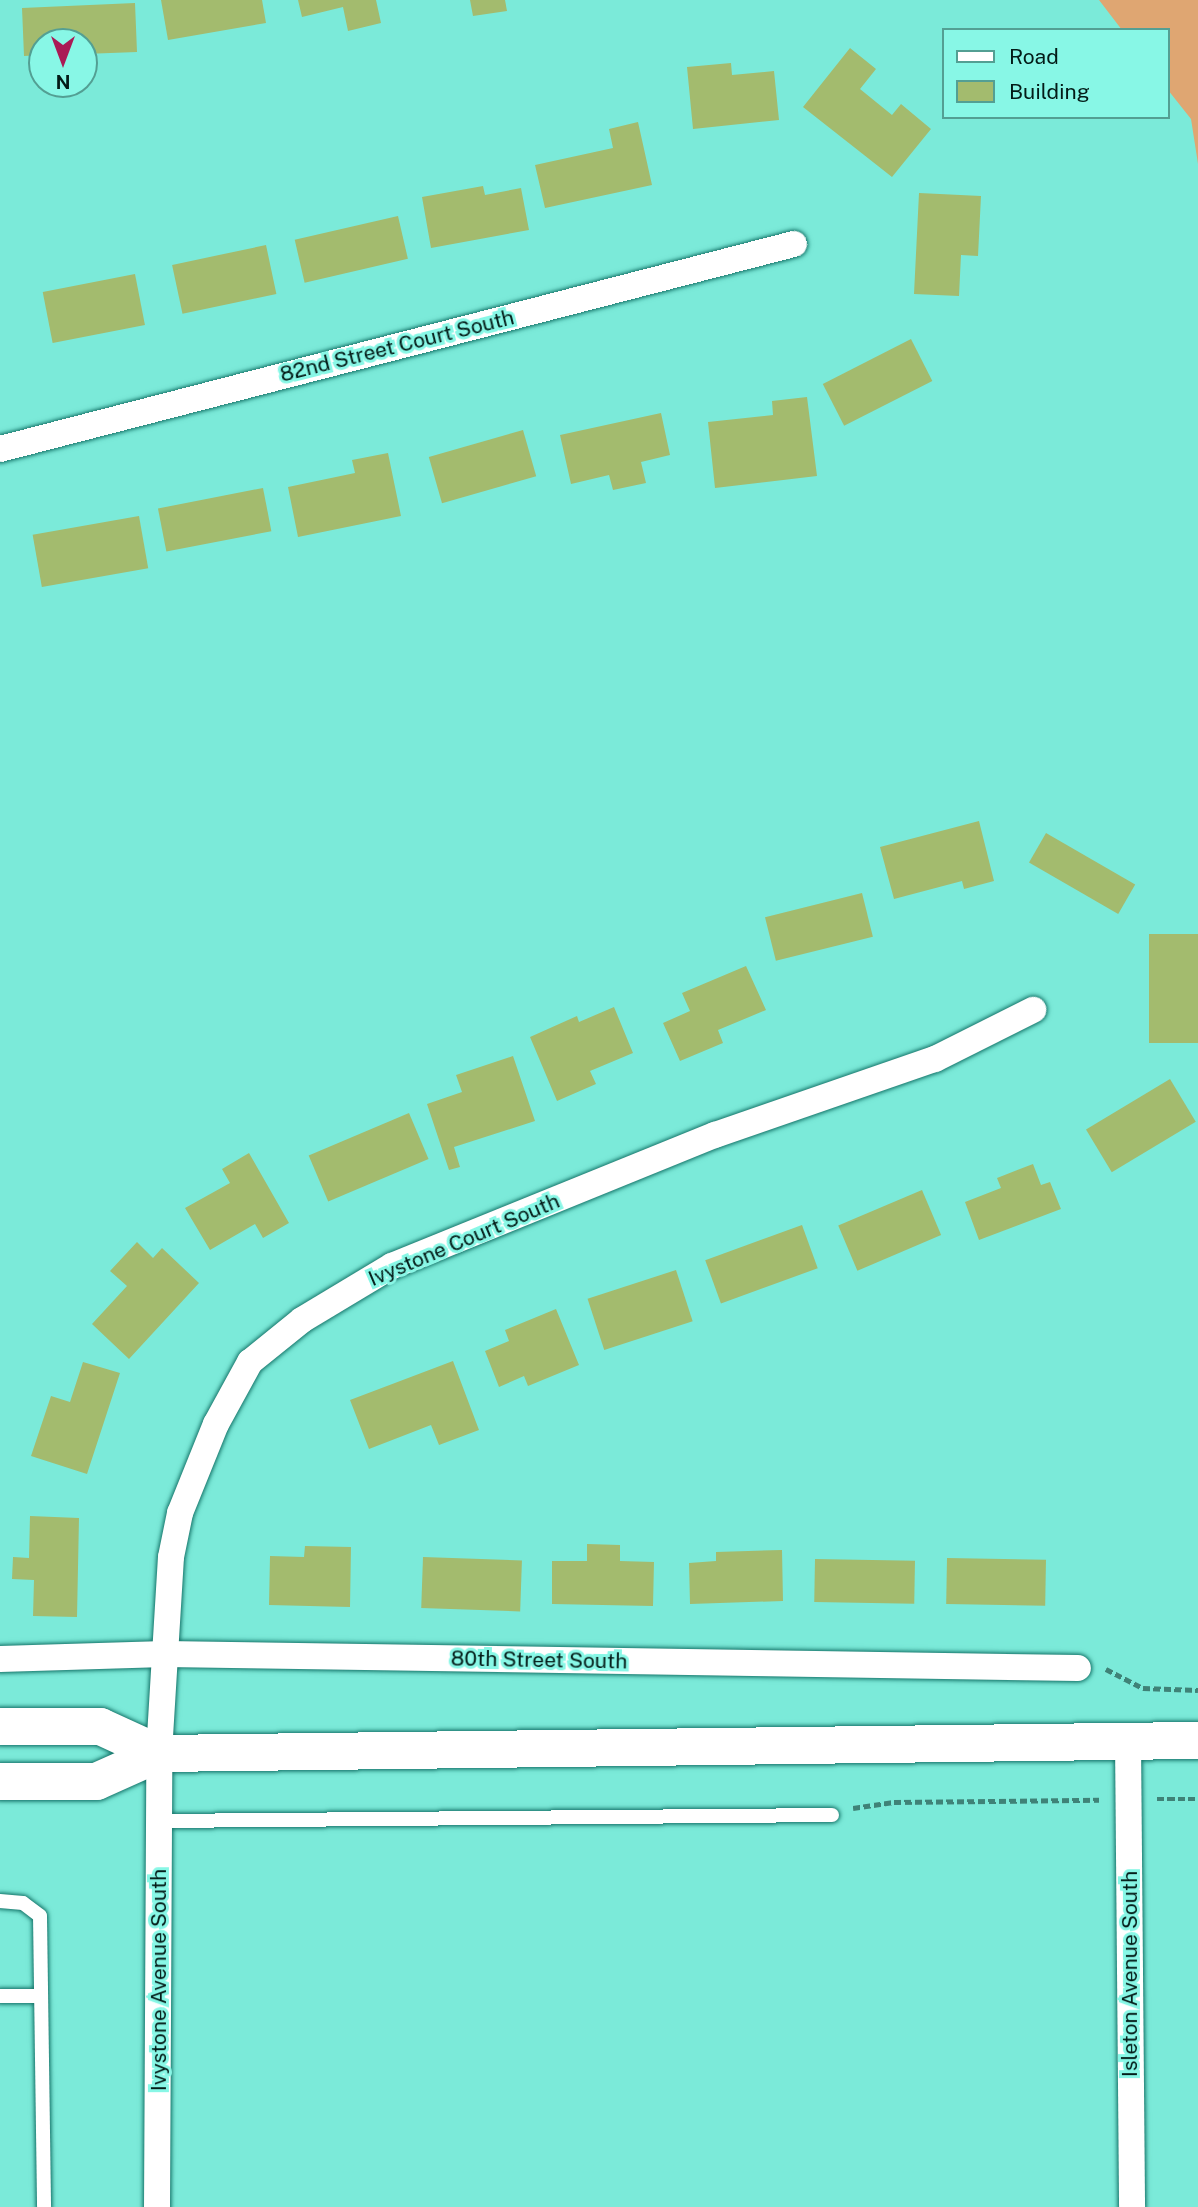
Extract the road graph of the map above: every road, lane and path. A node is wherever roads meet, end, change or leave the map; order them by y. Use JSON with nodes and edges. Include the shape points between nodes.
{"nodes":[{"id":1,"x":794,"y":244,"type":"dead end"},
{"id":2,"x":0,"y":450,"type":"edge"},
{"id":3,"x":1033,"y":1010,"type":"dead end"},
{"id":4,"x":165,"y":1654,"type":"junction"},
{"id":5,"x":0,"y":1659,"type":"edge"},
{"id":6,"x":1078,"y":1668,"type":"joint"},
{"id":7,"x":1198,"y":1690,"type":"edge"},
{"id":8,"x":0,"y":1726,"type":"edge"},
{"id":9,"x":1198,"y":1740,"type":"edge"},
{"id":10,"x":1128,"y":1741,"type":"junction"},
{"id":11,"x":159,"y":1753,"type":"junction"},
{"id":12,"x":0,"y":1781,"type":"edge"},
{"id":13,"x":1198,"y":1799,"type":"edge"},
{"id":14,"x":1129,"y":1801,"type":"junction"},
{"id":15,"x":832,"y":1815,"type":"joint"},
{"id":16,"x":159,"y":1821,"type":"junction"},
{"id":17,"x":0,"y":1901,"type":"edge"},
{"id":18,"x":0,"y":1996,"type":"edge"},
{"id":19,"x":40,"y":1996,"type":"junction"},
{"id":20,"x":44,"y":2207,"type":"edge"},
{"id":21,"x":157,"y":2207,"type":"edge"},
{"id":22,"x":1132,"y":2207,"type":"edge"}],
"edges":[{"from":1,"to":2,"type":"street","name":"82nd Street Court South"},
{"from":3,"to":4,"type":"street","name":"Ivystone Court South","via":[[935,1059],[715,1135],[392,1266],[302,1320],[250,1362],[211,1436],[180,1513],[171,1557]]},
{"from":4,"to":5,"type":"street","name":"80th Street South"},
{"from":4,"to":6,"type":"street","name":"80th Street South"},
{"from":4,"to":11,"type":"street","name":"Ivystone Court South"},
{"from":6,"to":7,"type":"path","via":[[1112,1670],[1143,1688]]},
{"from":8,"to":11,"type":"main road","via":[[100,1726]]},
{"from":9,"to":10,"type":"main road"},
{"from":10,"to":11,"type":"main road"},
{"from":10,"to":14,"type":"street","name":"Isleton Avenue South"},
{"from":11,"to":12,"type":"main road","via":[[96,1781]]},
{"from":11,"to":16,"type":"street","name":"Ivystone Avenue South"},
{"from":13,"to":14,"type":"path"},
{"from":14,"to":15,"type":"path","via":[[894,1802]]},
{"from":14,"to":22,"type":"street","name":"Isleton Avenue South"},
{"from":15,"to":16,"type":"lane"},
{"from":16,"to":21,"type":"street","name":"Ivystone Avenue South"},
{"from":17,"to":19,"type":"lane","via":[[23,1903],[40,1916]]},
{"from":18,"to":19,"type":"lane"},
{"from":19,"to":20,"type":"lane"}]}
